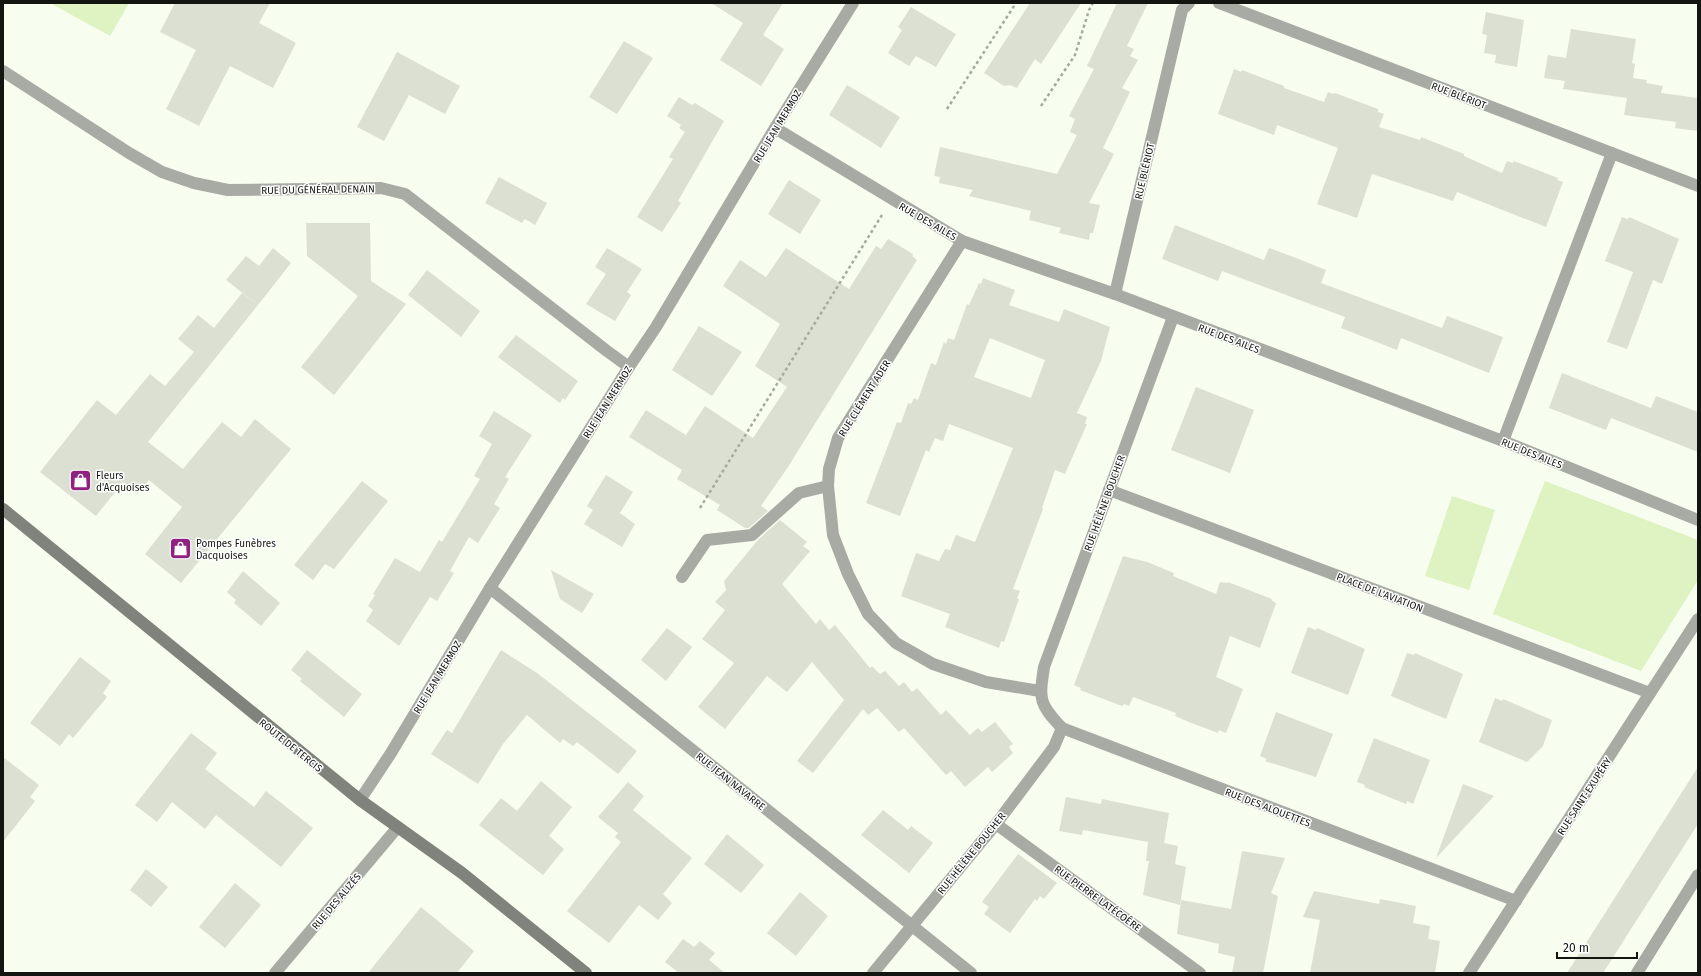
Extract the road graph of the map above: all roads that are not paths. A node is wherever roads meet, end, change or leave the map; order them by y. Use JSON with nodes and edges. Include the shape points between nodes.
{"nodes":[{"id":1,"x":853,"y":3,"type":"edge"},
{"id":2,"x":1189,"y":3,"type":"edge"},
{"id":3,"x":1219,"y":3,"type":"edge"},
{"id":4,"x":3,"y":71,"type":"edge"},
{"id":5,"x":775,"y":128,"type":"junction"},
{"id":6,"x":1612,"y":153,"type":"junction"},
{"id":7,"x":1698,"y":186,"type":"edge"},
{"id":8,"x":962,"y":241,"type":"junction"},
{"id":9,"x":1115,"y":294,"type":"junction"},
{"id":10,"x":1174,"y":318,"type":"junction"},
{"id":11,"x":630,"y":367,"type":"junction"},
{"id":12,"x":1503,"y":441,"type":"junction"},
{"id":13,"x":828,"y":486,"type":"junction"},
{"id":14,"x":1109,"y":490,"type":"junction"},
{"id":15,"x":3,"y":509,"type":"edge"},
{"id":16,"x":1698,"y":520,"type":"edge"},
{"id":17,"x":682,"y":577,"type":"dead end"},
{"id":18,"x":490,"y":588,"type":"junction"},
{"id":19,"x":1698,"y":619,"type":"edge"},
{"id":20,"x":1040,"y":691,"type":"junction"},
{"id":21,"x":1650,"y":693,"type":"junction"},
{"id":22,"x":1062,"y":728,"type":"junction"},
{"id":23,"x":360,"y":800,"type":"junction"},
{"id":24,"x":996,"y":824,"type":"junction"},
{"id":25,"x":397,"y":828,"type":"junction"},
{"id":26,"x":1698,"y":875,"type":"edge"},
{"id":27,"x":1516,"y":901,"type":"junction"},
{"id":28,"x":911,"y":926,"type":"junction"},
{"id":29,"x":275,"y":973,"type":"edge"},
{"id":30,"x":586,"y":973,"type":"edge"},
{"id":31,"x":874,"y":973,"type":"edge"},
{"id":32,"x":971,"y":973,"type":"edge"},
{"id":33,"x":1200,"y":973,"type":"edge"},
{"id":34,"x":1469,"y":973,"type":"edge"},
{"id":35,"x":1637,"y":973,"type":"edge"}],
"edges":[{"from":1,"to":5,"type":"street","name":"RUE JEAN MERMOZ"},
{"from":2,"to":9,"type":"street","name":"RUE BLÉRIOT","via":[[1182,10]]},
{"from":3,"to":6,"type":"street","name":"RUE BLÉRIOT"},
{"from":4,"to":11,"type":"street","name":"RUE DU GÉNÉRAL DENAIN","via":[[129,153],[162,172],[194,183],[228,190],[381,188],[405,194]]},
{"from":5,"to":8,"type":"street","name":"RUE DES AILES"},
{"from":5,"to":11,"type":"street","name":"RUE JEAN MERMOZ"},
{"from":6,"to":7,"type":"street","name":"RUE BLÉRIOT"},
{"from":6,"to":12,"type":"street"},
{"from":8,"to":9,"type":"street","name":"RUE DES AILES"},
{"from":8,"to":13,"type":"street","name":"RUE CLÉMENT ADER","via":[[838,438],[829,469]]},
{"from":9,"to":10,"type":"street","name":"RUE DES AILES"},
{"from":10,"to":12,"type":"street","name":"RUE DES AILES"},
{"from":10,"to":14,"type":"street","name":"RUE HÉLÈNE BOUCHER"},
{"from":11,"to":18,"type":"street","name":"RUE JEAN MERMOZ"},
{"from":12,"to":16,"type":"street","name":"RUE DES AILES"},
{"from":13,"to":17,"type":"street","via":[[799,493],[752,535],[707,540]]},
{"from":13,"to":20,"type":"street","name":"RUE CLÉMENT ADER","via":[[833,535],[848,574],[868,614],[896,643],[933,664],[986,682]]},
{"from":14,"to":20,"type":"street","name":"RUE HÉLÈNE BOUCHER","via":[[1044,667]]},
{"from":14,"to":21,"type":"street","name":"PLACE DE L'AVIATION"},
{"from":15,"to":23,"type":"main road","name":"ROUTE DE TERCIS"},
{"from":18,"to":23,"type":"street","name":"RUE JEAN MERMOZ"},
{"from":18,"to":28,"type":"street","name":"RUE JEAN NAVARRE"},
{"from":19,"to":21,"type":"street","name":"RUE SAINT-EXUPÉRY"},
{"from":20,"to":22,"type":"street","name":"RUE DES ALOUETTES","via":[[1045,710]]},
{"from":21,"to":27,"type":"street","name":"RUE SAINT-EXUPÉRY"},
{"from":22,"to":24,"type":"street","name":"RUE HÉLÈNE BOUCHER","via":[[1054,748]]},
{"from":22,"to":27,"type":"street","name":"RUE DES ALOUETTES"},
{"from":23,"to":25,"type":"main road","name":"ROUTE DE TERCIS"},
{"from":24,"to":28,"type":"street","name":"RUE HÉLÈNE BOUCHER"},
{"from":24,"to":33,"type":"street","name":"RUE PIERRE LATÉCOÊRE"},
{"from":25,"to":29,"type":"street","name":"RUE DES ALIZÉS"},
{"from":25,"to":30,"type":"main road","name":"ROUTE DE TERCIS","via":[[462,873]]},
{"from":26,"to":35,"type":"street"},
{"from":27,"to":34,"type":"street","name":"RUE SAINT-EXUPÉRY"},
{"from":28,"to":31,"type":"street","name":"RUE HÉLÈNE BOUCHER"},
{"from":28,"to":32,"type":"street","name":"RUE JEAN NAVARRE"}]}
